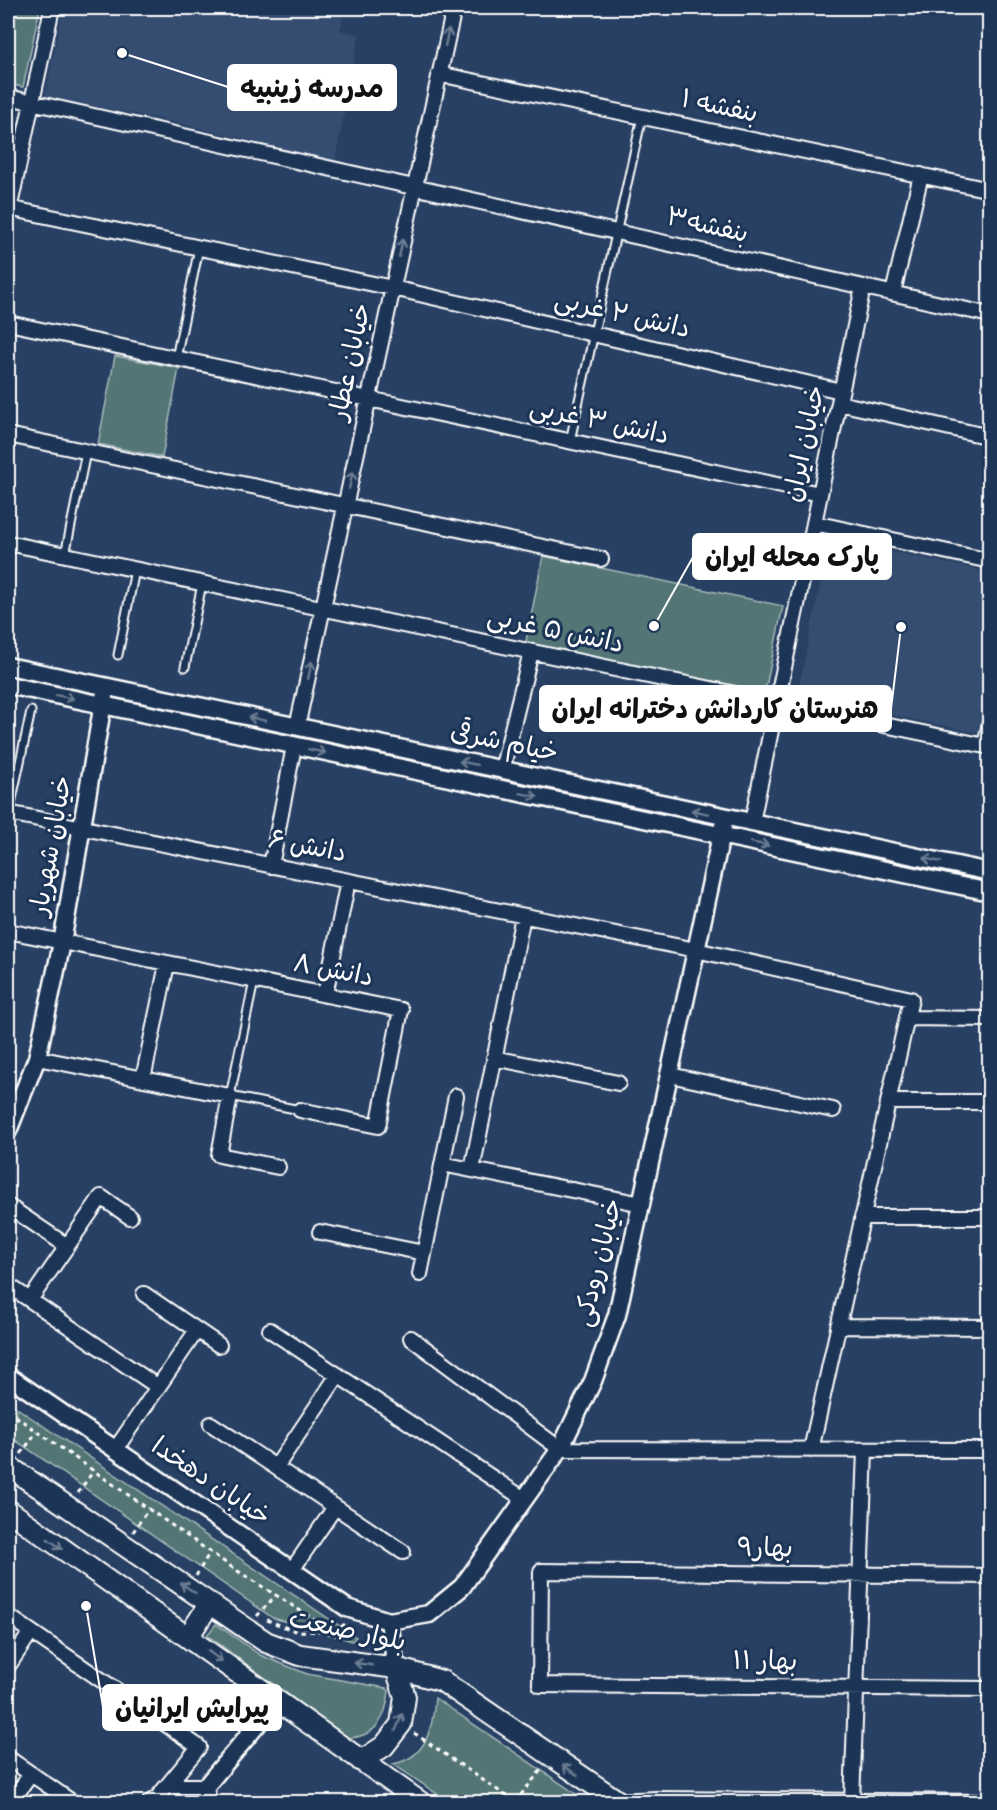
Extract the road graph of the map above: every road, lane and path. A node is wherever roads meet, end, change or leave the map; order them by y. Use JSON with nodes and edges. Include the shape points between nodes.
{"nodes":[{"id":1,"x":52,"y":8,"type":"edge"},
{"id":2,"x":454,"y":8,"type":"edge"},
{"id":3,"x":439,"y":74,"type":"junction"},
{"id":4,"x":8,"y":97,"type":"edge"},
{"id":5,"x":32,"y":101,"type":"junction"},
{"id":6,"x":642,"y":117,"type":"junction"},
{"id":7,"x":921,"y":175,"type":"junction"},
{"id":8,"x":415,"y":187,"type":"junction"},
{"id":9,"x":990,"y":190,"type":"edge"},
{"id":10,"x":8,"y":210,"type":"edge"},
{"id":11,"x":617,"y":232,"type":"junction"},
{"id":12,"x":199,"y":248,"type":"junction"},
{"id":13,"x":863,"y":287,"type":"junction"},
{"id":14,"x":393,"y":288,"type":"junction"},
{"id":15,"x":893,"y":294,"type":"junction"},
{"id":16,"x":990,"y":315,"type":"edge"},
{"id":17,"x":8,"y":323,"type":"edge"},
{"id":18,"x":594,"y":334,"type":"junction"},
{"id":19,"x":176,"y":358,"type":"junction"},
{"id":20,"x":840,"y":397,"type":"junction"},
{"id":21,"x":369,"y":399,"type":"junction"},
{"id":22,"x":8,"y":435,"type":"edge"},
{"id":23,"x":990,"y":437,"type":"edge"},
{"id":24,"x":570,"y":441,"type":"junction"},
{"id":25,"x":86,"y":452,"type":"junction"},
{"id":26,"x":820,"y":494,"type":"junction"},
{"id":27,"x":346,"y":506,"type":"junction"},
{"id":28,"x":814,"y":523,"type":"junction"},
{"id":29,"x":8,"y":543,"type":"edge"},
{"id":30,"x":65,"y":555,"type":"junction"},
{"id":31,"x":601,"y":560,"type":"dead end"},
{"id":32,"x":990,"y":561,"type":"edge"},
{"id":33,"x":135,"y":570,"type":"junction"},
{"id":34,"x":202,"y":584,"type":"junction"},
{"id":35,"x":323,"y":609,"type":"junction"},
{"id":36,"x":531,"y":652,"type":"junction"},
{"id":37,"x":118,"y":655,"type":"dead end"},
{"id":38,"x":8,"y":666,"type":"edge"},
{"id":39,"x":185,"y":667,"type":"dead end"},
{"id":40,"x":8,"y":685,"type":"edge"},
{"id":41,"x":106,"y":686,"type":"junction"},
{"id":42,"x":777,"y":703,"type":"junction"},
{"id":43,"x":102,"y":705,"type":"junction"},
{"id":44,"x":31,"y":711,"type":"dead end"},
{"id":45,"x":990,"y":723,"type":"edge"},
{"id":46,"x":297,"y":727,"type":"junction"},
{"id":47,"x":294,"y":746,"type":"junction"},
{"id":48,"x":987,"y":747,"type":"edge"},
{"id":49,"x":502,"y":770,"type":"junction"},
{"id":50,"x":498,"y":789,"type":"junction"},
{"id":51,"x":8,"y":813,"type":"edge"},
{"id":52,"x":725,"y":817,"type":"junction"},
{"id":53,"x":752,"y":822,"type":"junction"},
{"id":54,"x":82,"y":828,"type":"junction"},
{"id":55,"x":721,"y":836,"type":"junction"},
{"id":56,"x":271,"y":866,"type":"junction"},
{"id":57,"x":990,"y":872,"type":"edge"},
{"id":58,"x":348,"y":881,"type":"junction"},
{"id":59,"x":990,"y":892,"type":"edge"},
{"id":60,"x":523,"y":916,"type":"junction"},
{"id":61,"x":8,"y":931,"type":"edge"},
{"id":62,"x":62,"y":943,"type":"junction"},
{"id":63,"x":696,"y":950,"type":"junction"},
{"id":64,"x":167,"y":964,"type":"junction"},
{"id":65,"x":254,"y":981,"type":"junction"},
{"id":66,"x":325,"y":995,"type":"junction"},
{"id":67,"x":907,"y":1018,"type":"junction"},
{"id":68,"x":990,"y":1019,"type":"edge"},
{"id":69,"x":37,"y":1058,"type":"junction"},
{"id":70,"x":494,"y":1058,"type":"junction"},
{"id":71,"x":670,"y":1075,"type":"junction"},
{"id":72,"x":144,"y":1079,"type":"junction"},
{"id":73,"x":618,"y":1083,"type":"dead end"},
{"id":74,"x":231,"y":1096,"type":"junction"},
{"id":75,"x":456,"y":1096,"type":"dead end"},
{"id":76,"x":888,"y":1102,"type":"junction"},
{"id":77,"x":990,"y":1102,"type":"edge"},
{"id":78,"x":300,"y":1110,"type":"joint"},
{"id":79,"x":833,"y":1110,"type":"dead end"},
{"id":80,"x":8,"y":1131,"type":"edge"},
{"id":81,"x":442,"y":1164,"type":"junction"},
{"id":82,"x":278,"y":1167,"type":"dead end"},
{"id":83,"x":472,"y":1170,"type":"junction"},
{"id":84,"x":642,"y":1204,"type":"junction"},
{"id":85,"x":8,"y":1206,"type":"edge"},
{"id":86,"x":862,"y":1216,"type":"junction"},
{"id":87,"x":130,"y":1217,"type":"dead end"},
{"id":88,"x":990,"y":1217,"type":"edge"},
{"id":89,"x":320,"y":1232,"type":"dead end"},
{"id":90,"x":67,"y":1246,"type":"junction"},
{"id":91,"x":424,"y":1252,"type":"junction"},
{"id":92,"x":420,"y":1274,"type":"dead end"},
{"id":93,"x":8,"y":1285,"type":"edge"},
{"id":94,"x":144,"y":1294,"type":"dead end"},
{"id":95,"x":30,"y":1300,"type":"junction"},
{"id":96,"x":838,"y":1326,"type":"junction"},
{"id":97,"x":990,"y":1327,"type":"edge"},
{"id":98,"x":197,"y":1330,"type":"junction"},
{"id":99,"x":270,"y":1330,"type":"dead end"},
{"id":100,"x":411,"y":1338,"type":"dead end"},
{"id":101,"x":219,"y":1345,"type":"dead end"},
{"id":102,"x":338,"y":1375,"type":"junction"},
{"id":103,"x":8,"y":1376,"type":"edge"},
{"id":104,"x":158,"y":1388,"type":"junction"},
{"id":105,"x":8,"y":1411,"type":"edge"},
{"id":106,"x":211,"y":1424,"type":"dead end"},
{"id":107,"x":37,"y":1431,"type":"junction"},
{"id":108,"x":560,"y":1449,"type":"junction"},
{"id":109,"x":115,"y":1450,"type":"junction"},
{"id":110,"x":810,"y":1450,"type":"junction"},
{"id":111,"x":865,"y":1450,"type":"junction"},
{"id":112,"x":990,"y":1450,"type":"edge"},
{"id":113,"x":17,"y":1458,"type":"edge"},
{"id":114,"x":276,"y":1467,"type":"junction"},
{"id":115,"x":94,"y":1470,"type":"junction"},
{"id":116,"x":76,"y":1496,"type":"dead end"},
{"id":117,"x":524,"y":1499,"type":"junction"},
{"id":118,"x":335,"y":1507,"type":"junction"},
{"id":119,"x":149,"y":1508,"type":"junction"},
{"id":120,"x":8,"y":1510,"type":"edge"},
{"id":121,"x":124,"y":1544,"type":"junction"},
{"id":122,"x":210,"y":1552,"type":"junction"},
{"id":123,"x":403,"y":1552,"type":"dead end"},
{"id":124,"x":292,"y":1570,"type":"junction"},
{"id":125,"x":861,"y":1575,"type":"junction"},
{"id":126,"x":990,"y":1576,"type":"edge"},
{"id":127,"x":186,"y":1587,"type":"junction"},
{"id":128,"x":276,"y":1595,"type":"junction"},
{"id":129,"x":210,"y":1603,"type":"junction"},
{"id":130,"x":248,"y":1613,"type":"dead end"},
{"id":131,"x":8,"y":1616,"type":"edge"},
{"id":132,"x":256,"y":1617,"type":"junction"},
{"id":133,"x":389,"y":1620,"type":"junction"},
{"id":134,"x":31,"y":1632,"type":"junction"},
{"id":135,"x":188,"y":1637,"type":"junction"},
{"id":136,"x":8,"y":1666,"type":"edge"},
{"id":137,"x":396,"y":1668,"type":"junction"},
{"id":138,"x":540,"y":1685,"type":"joint"},
{"id":139,"x":856,"y":1688,"type":"junction"},
{"id":140,"x":990,"y":1689,"type":"edge"},
{"id":141,"x":277,"y":1701,"type":"junction"},
{"id":142,"x":401,"y":1724,"type":"junction"},
{"id":143,"x":551,"y":1757,"type":"junction"},
{"id":144,"x":8,"y":1758,"type":"edge"},
{"id":145,"x":361,"y":1761,"type":"junction"},
{"id":146,"x":31,"y":1774,"type":"junction"},
{"id":147,"x":167,"y":1786,"type":"junction"},
{"id":148,"x":206,"y":1794,"type":"edge"},
{"id":149,"x":515,"y":1802,"type":"edge"},
{"id":150,"x":618,"y":1802,"type":"edge"},
{"id":151,"x":852,"y":1802,"type":"edge"},
{"id":152,"x":990,"y":1802,"type":"edge"},
{"id":153,"x":11,"y":1803,"type":"edge"},
{"id":154,"x":72,"y":1803,"type":"edge"},
{"id":155,"x":150,"y":1803,"type":"edge"},
{"id":156,"x":420,"y":1803,"type":"edge"}],
"edges":[{"from":1,"to":5,"type":"street"},
{"from":3,"to":2,"type":"street","name":"خیابان عطار","one_way":true},
{"from":3,"to":6,"type":"street","name":"بنفشه ۱"},
{"from":3,"to":8,"type":"street","name":"خیابان عطار"},
{"from":4,"to":5,"type":"street","name":"بنفشه۳"},
{"from":5,"to":8,"type":"street","name":"بنفشه۳"},
{"from":5,"to":10,"type":"street"},
{"from":6,"to":7,"type":"street","name":"بنفشه ۱"},
{"from":6,"to":11,"type":"lane"},
{"from":7,"to":9,"type":"street","name":"بنفشه ۱"},
{"from":7,"to":15,"type":"street"},
{"from":8,"to":11,"type":"street","name":"بنفشه۳"},
{"from":14,"to":8,"type":"street","name":"خیابان عطار","one_way":true},
{"from":10,"to":12,"type":"street","name":"دانش ۲ غربی"},
{"from":11,"to":13,"type":"street","name":"بنفشه۳"},
{"from":11,"to":18,"type":"lane"},
{"from":12,"to":14,"type":"street","name":"دانش ۲ غربی"},
{"from":12,"to":19,"type":"lane"},
{"from":13,"to":15,"type":"street","name":"بنفشه۳"},
{"from":13,"to":20,"type":"street","name":"خیابان ایران"},
{"from":14,"to":18,"type":"street","name":"دانش ۲ غربی"},
{"from":14,"to":21,"type":"street","name":"خیابان عطار"},
{"from":15,"to":16,"type":"street","name":"بنفشه۳"},
{"from":17,"to":19,"type":"street","name":"دانش ۳ غربی"},
{"from":18,"to":20,"type":"street","name":"دانش ۲ غربی"},
{"from":18,"to":24,"type":"lane"},
{"from":19,"to":21,"type":"street","name":"دانش ۳ غربی"},
{"from":20,"to":23,"type":"street","name":"دانش ۲ غربی"},
{"from":20,"to":26,"type":"street","name":"خیابان ایران"},
{"from":21,"to":24,"type":"street","name":"دانش ۳ غربی"},
{"from":27,"to":21,"type":"street","name":"خیابان عطار","one_way":true},
{"from":22,"to":25,"type":"street"},
{"from":24,"to":26,"type":"street","name":"دانش ۳ غربی"},
{"from":25,"to":27,"type":"street"},
{"from":25,"to":30,"type":"lane"},
{"from":26,"to":28,"type":"street","name":"خیابان ایران"},
{"from":27,"to":31,"type":"street"},
{"from":27,"to":35,"type":"street","name":"خیابان عطار"},
{"from":28,"to":32,"type":"street"},
{"from":28,"to":42,"type":"street","name":"خیابان ایران"},
{"from":29,"to":30,"type":"street","name":"دانش ۵ غربی"},
{"from":30,"to":33,"type":"street","name":"دانش ۵ غربی"},
{"from":33,"to":34,"type":"street","name":"دانش ۵ غربی"},
{"from":33,"to":37,"type":"lane"},
{"from":34,"to":35,"type":"street","name":"دانش ۵ غربی"},
{"from":34,"to":39,"type":"lane"},
{"from":35,"to":36,"type":"street","name":"دانش ۵ غربی"},
{"from":46,"to":35,"type":"street","name":"خیابان عطار","one_way":true},
{"from":36,"to":42,"type":"street","name":"دانش ۵ غربی"},
{"from":36,"to":49,"type":"street"},
{"from":38,"to":41,"type":"street","name":"خیام شرقی"},
{"from":40,"to":43,"type":"street","name":"خیام شرقی","one_way":true},
{"from":41,"to":43,"type":"street","name":"خیابان شهریار"},
{"from":46,"to":41,"type":"street","name":"خیام شرقی","one_way":true},
{"from":42,"to":48,"type":"street","name":"دانش ۵ غربی"},
{"from":42,"to":53,"type":"street","name":"خیابان ایران"},
{"from":43,"to":47,"type":"street","name":"خیام شرقی"},
{"from":43,"to":54,"type":"street","name":"خیابان شهریار"},
{"from":44,"to":51,"type":"lane"},
{"from":45,"to":48,"type":"street"},
{"from":46,"to":47,"type":"street"},
{"from":49,"to":46,"type":"street","name":"خیام شرقی","one_way":true},
{"from":47,"to":50,"type":"street","name":"خیام شرقی","one_way":true},
{"from":47,"to":56,"type":"street"},
{"from":49,"to":50,"type":"street"},
{"from":52,"to":49,"type":"street","name":"خیام شرقی","one_way":true},
{"from":50,"to":55,"type":"street","name":"خیام شرقی","one_way":true},
{"from":51,"to":54,"type":"street","name":"دانش ۶"},
{"from":52,"to":53,"type":"street","name":"خیام شرقی"},
{"from":52,"to":55,"type":"street","name":"خیابان رودکی"},
{"from":57,"to":53,"type":"street","name":"خیام شرقی","one_way":true},
{"from":54,"to":56,"type":"street","name":"دانش ۶"},
{"from":54,"to":62,"type":"street","name":"خیابان شهریار"},
{"from":55,"to":59,"type":"street","name":"خیام شرقی","one_way":true},
{"from":55,"to":63,"type":"street","name":"خیابان رودکی"},
{"from":56,"to":58,"type":"street","name":"دانش ۶"},
{"from":58,"to":60,"type":"street","name":"دانش ۶"},
{"from":58,"to":66,"type":"street"},
{"from":60,"to":63,"type":"street","name":"دانش ۶"},
{"from":60,"to":70,"type":"street"},
{"from":61,"to":62,"type":"street","name":"دانش ۸"},
{"from":62,"to":64,"type":"street","name":"دانش ۸"},
{"from":62,"to":69,"type":"street","name":"خیابان شهریار"},
{"from":63,"to":67,"type":"street","name":"دانش ۶","via":[[911,999]]},
{"from":63,"to":71,"type":"street","name":"خیابان رودکی"},
{"from":64,"to":65,"type":"street","name":"دانش ۸"},
{"from":64,"to":72,"type":"street"},
{"from":65,"to":66,"type":"street","name":"دانش ۸"},
{"from":65,"to":74,"type":"lane"},
{"from":66,"to":78,"type":"street","name":"دانش ۸","via":[[401,1010],[378,1126]]},
{"from":67,"to":68,"type":"street"},
{"from":67,"to":76,"type":"street"},
{"from":69,"to":72,"type":"street"},
{"from":69,"to":80,"type":"street","name":"خیابان شهریار"},
{"from":70,"to":73,"type":"street"},
{"from":70,"to":83,"type":"street"},
{"from":71,"to":79,"type":"street"},
{"from":71,"to":84,"type":"street","name":"خیابان رودکی"},
{"from":72,"to":74,"type":"street"},
{"from":74,"to":78,"type":"lane"},
{"from":74,"to":82,"type":"street","via":[[219,1155]]},
{"from":75,"to":81,"type":"street"},
{"from":76,"to":77,"type":"street"},
{"from":76,"to":86,"type":"street"},
{"from":81,"to":83,"type":"street"},
{"from":81,"to":91,"type":"street"},
{"from":83,"to":84,"type":"street"},
{"from":84,"to":108,"type":"street","name":"خیابان رودکی","via":[[617,1315],[593,1381]]},
{"from":85,"to":90,"type":"street"},
{"from":86,"to":88,"type":"street"},
{"from":86,"to":96,"type":"street"},
{"from":87,"to":90,"type":"street","via":[[101,1197]]},
{"from":89,"to":91,"type":"street"},
{"from":90,"to":95,"type":"street"},
{"from":91,"to":92,"type":"street"},
{"from":93,"to":95,"type":"street"},
{"from":94,"to":98,"type":"street"},
{"from":95,"to":104,"type":"street"},
{"from":96,"to":97,"type":"street"},
{"from":96,"to":110,"type":"street"},
{"from":98,"to":101,"type":"street"},
{"from":98,"to":104,"type":"street"},
{"from":99,"to":102,"type":"street"},
{"from":100,"to":108,"type":"street"},
{"from":102,"to":114,"type":"street"},
{"from":102,"to":117,"type":"street"},
{"from":103,"to":109,"type":"street","name":"خیابان دهخدا"},
{"from":104,"to":109,"type":"street"},
{"from":105,"to":107,"type":"path"},
{"from":106,"to":114,"type":"street"},
{"from":107,"to":113,"type":"path"},
{"from":107,"to":115,"type":"path"},
{"from":108,"to":110,"type":"street"},
{"from":108,"to":117,"type":"street","name":"خیابان رودکی"},
{"from":109,"to":124,"type":"street","name":"خیابان دهخدا"},
{"from":110,"to":111,"type":"street"},
{"from":111,"to":112,"type":"street"},
{"from":111,"to":125,"type":"street"},
{"from":113,"to":121,"type":"main road","name":"بلوار صنعت"},
{"from":114,"to":118,"type":"street"},
{"from":115,"to":116,"type":"path"},
{"from":115,"to":119,"type":"path"},
{"from":117,"to":133,"type":"street","name":"خیابان رودکی","via":[[462,1587],[429,1614]]},
{"from":118,"to":123,"type":"street"},
{"from":118,"to":124,"type":"street"},
{"from":119,"to":121,"type":"path"},
{"from":119,"to":122,"type":"path"},
{"from":120,"to":135,"type":"main road","one_way":true},
{"from":121,"to":127,"type":"main road","name":"بلوار صنعت"},
{"from":122,"to":127,"type":"path"},
{"from":122,"to":128,"type":"path"},
{"from":124,"to":133,"type":"street","name":"خیابان دهخدا","via":[[347,1608]]},
{"from":125,"to":126,"type":"street","name":"بهار۹"},
{"from":125,"to":138,"type":"street","name":"بهار۹","via":[[541,1571]]},
{"from":125,"to":139,"type":"street"},
{"from":129,"to":127,"type":"main road","name":"بلوار صنعت","one_way":true},
{"from":128,"to":132,"type":"path"},
{"from":128,"to":132,"type":"path","via":[[334,1632],[295,1631]]},
{"from":129,"to":135,"type":"main road"},
{"from":137,"to":129,"type":"main road","name":"بلوار صنعت","one_way":true,"via":[[300,1655],[266,1641]]},
{"from":130,"to":132,"type":"path"},
{"from":131,"to":134,"type":"street"},
{"from":133,"to":137,"type":"street"},
{"from":134,"to":136,"type":"street"},
{"from":134,"to":147,"type":"street","via":[[199,1747]]},
{"from":135,"to":141,"type":"main road","one_way":true},
{"from":142,"to":137,"type":"main road","one_way":true,"via":[[405,1697]]},
{"from":137,"to":143,"type":"main road","name":"بلوار صنعت","via":[[442,1681]]},
{"from":138,"to":139,"type":"street","name":"بهار ۱۱"},
{"from":139,"to":140,"type":"street","name":"بهار ۱۱"},
{"from":139,"to":151,"type":"street"},
{"from":141,"to":145,"type":"main road"},
{"from":141,"to":148,"type":"street"},
{"from":142,"to":145,"type":"main road","via":[[384,1746]]},
{"from":142,"to":149,"type":"path"},
{"from":143,"to":149,"type":"path"},
{"from":150,"to":143,"type":"main road","name":"بلوار صنعت","one_way":true},
{"from":144,"to":146,"type":"street"},
{"from":145,"to":156,"type":"main road"},
{"from":146,"to":153,"type":"street"},
{"from":146,"to":154,"type":"street"},
{"from":147,"to":148,"type":"street"},
{"from":147,"to":155,"type":"street"},
{"from":150,"to":151,"type":"street"},
{"from":151,"to":152,"type":"street"}]}
